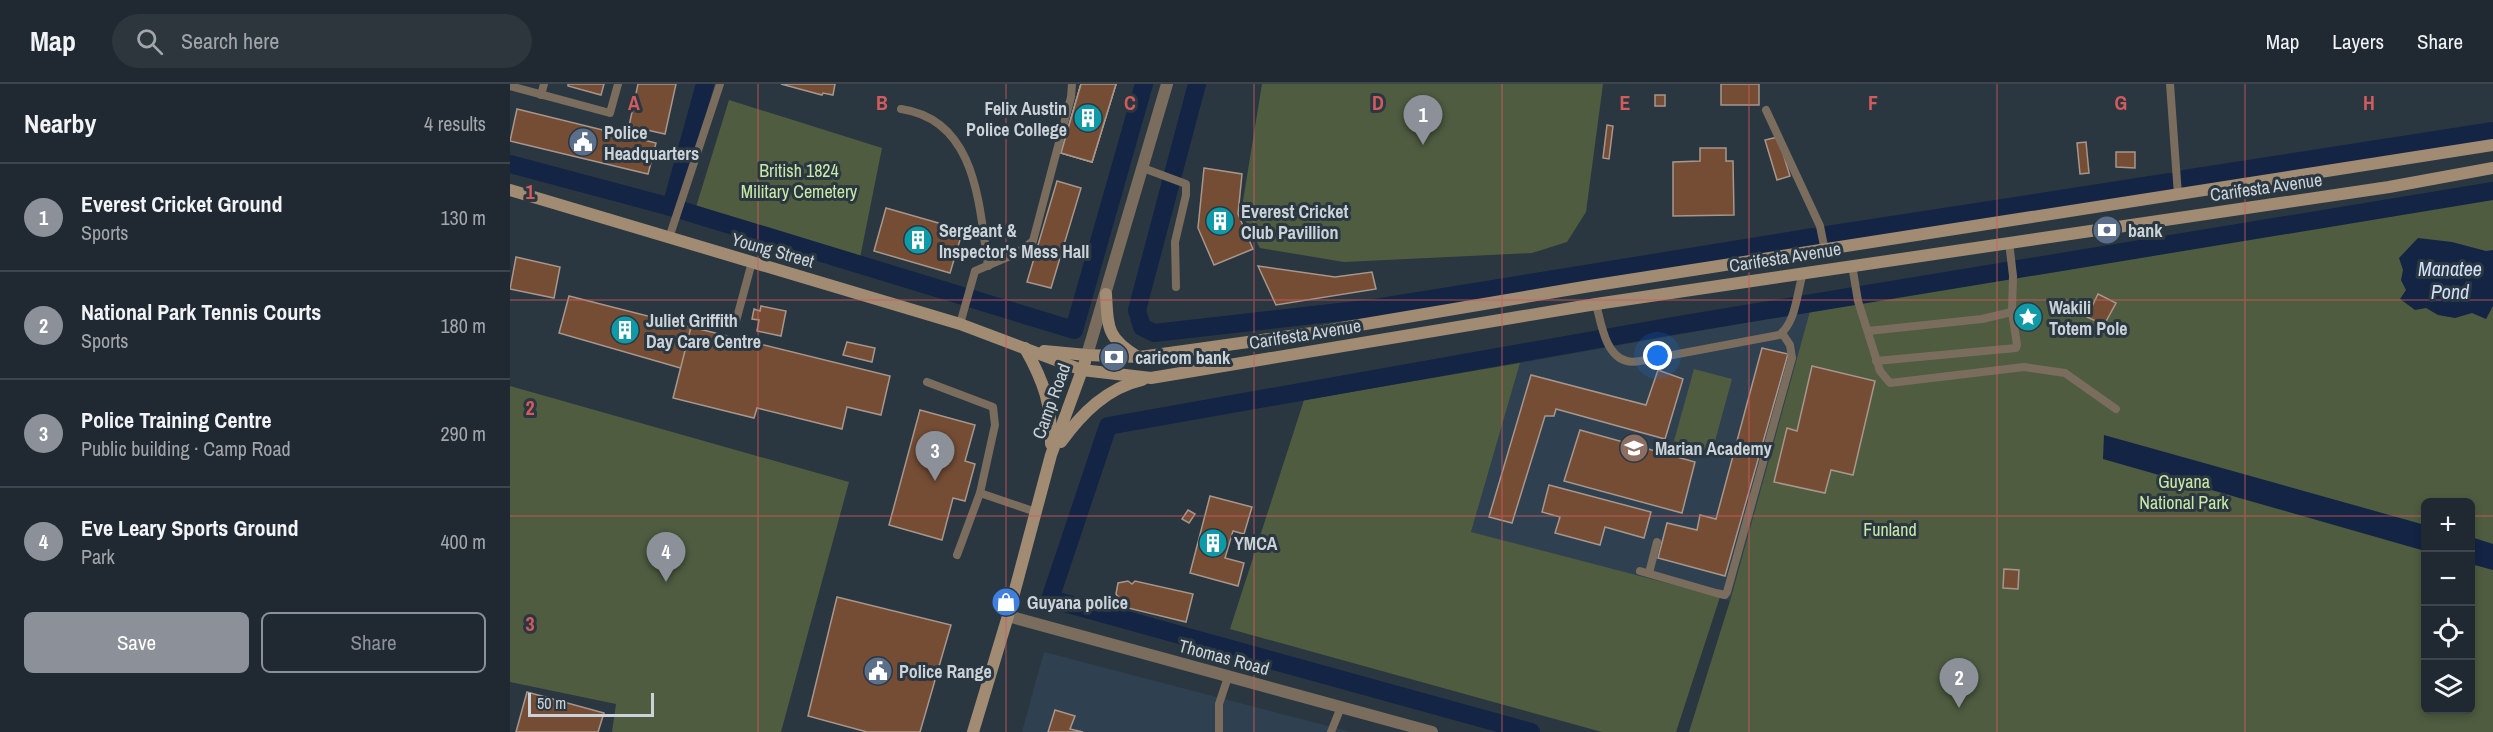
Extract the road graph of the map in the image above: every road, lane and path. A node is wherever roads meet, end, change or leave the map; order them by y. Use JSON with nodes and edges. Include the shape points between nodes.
{"nodes":[{"id":1,"x":544,"y":84,"type":"edge"},
{"id":2,"x":618,"y":84,"type":"edge"},
{"id":3,"x":720,"y":84,"type":"edge"},
{"id":4,"x":1072,"y":84,"type":"edge"},
{"id":5,"x":1167,"y":84,"type":"edge"},
{"id":6,"x":2170,"y":84,"type":"edge"},
{"id":7,"x":510,"y":86,"type":"edge"},
{"id":8,"x":541,"y":94,"type":"junction"},
{"id":9,"x":901,"y":109,"type":"dead end"},
{"id":10,"x":1766,"y":110,"type":"dead end"},
{"id":11,"x":2493,"y":145,"type":"edge"},
{"id":12,"x":1143,"y":168,"type":"junction"},
{"id":13,"x":2493,"y":168,"type":"edge"},
{"id":14,"x":510,"y":190,"type":"edge"},
{"id":15,"x":2178,"y":195,"type":"junction"},
{"id":16,"x":669,"y":238,"type":"junction"},
{"id":17,"x":2010,"y":248,"type":"junction"},
{"id":18,"x":1825,"y":251,"type":"junction"},
{"id":19,"x":1852,"y":265,"type":"junction"},
{"id":20,"x":988,"y":266,"type":"junction"},
{"id":21,"x":750,"y":268,"type":"junction"},
{"id":22,"x":1803,"y":273,"type":"junction"},
{"id":23,"x":1176,"y":286,"type":"dead end"},
{"id":24,"x":1106,"y":294,"type":"junction"},
{"id":25,"x":1596,"y":304,"type":"junction"},
{"id":26,"x":2012,"y":312,"type":"junction"},
{"id":27,"x":961,"y":318,"type":"junction"},
{"id":28,"x":736,"y":321,"type":"dead end"},
{"id":29,"x":1868,"y":331,"type":"junction"},
{"id":30,"x":1782,"y":333,"type":"junction"},
{"id":31,"x":1025,"y":348,"type":"junction"},
{"id":32,"x":1087,"y":355,"type":"junction"},
{"id":33,"x":1140,"y":357,"type":"junction"},
{"id":34,"x":1876,"y":361,"type":"junction"},
{"id":35,"x":1082,"y":370,"type":"junction"},
{"id":36,"x":1151,"y":378,"type":"junction"},
{"id":37,"x":927,"y":382,"type":"dead end"},
{"id":38,"x":2116,"y":409,"type":"dead end"},
{"id":39,"x":1051,"y":455,"type":"junction"},
{"id":40,"x":980,"y":493,"type":"junction"},
{"id":41,"x":1036,"y":512,"type":"junction"},
{"id":42,"x":1657,"y":542,"type":"dead end"},
{"id":43,"x":957,"y":555,"type":"dead end"},
{"id":44,"x":1008,"y":616,"type":"junction"},
{"id":45,"x":1228,"y":677,"type":"junction"},
{"id":46,"x":1341,"y":707,"type":"junction"},
{"id":47,"x":973,"y":732,"type":"edge"},
{"id":48,"x":1219,"y":732,"type":"edge"},
{"id":49,"x":1331,"y":732,"type":"edge"},
{"id":50,"x":1432,"y":732,"type":"edge"}],
"edges":[{"from":1,"to":8,"type":"lane"},
{"from":2,"to":8,"type":"lane","via":[[610,113]]},
{"from":3,"to":16,"type":"lane"},
{"from":4,"to":20,"type":"lane","via":[[1034,241]]},
{"from":5,"to":12,"type":"street","name":"Camp Road"},
{"from":6,"to":15,"type":"lane"},
{"from":7,"to":8,"type":"lane"},
{"from":9,"to":20,"type":"lane","via":[[934,119],[964,153]]},
{"from":10,"to":18,"type":"lane","via":[[1820,226]]},
{"from":11,"to":15,"type":"main road","name":"Carifesta Avenue"},
{"from":12,"to":23,"type":"lane","via":[[1186,184],[1175,242]]},
{"from":12,"to":24,"type":"street","name":"Camp Road"},
{"from":13,"to":17,"type":"main road","name":"Carifesta Avenue"},
{"from":14,"to":16,"type":"main road","name":"Young Street"},
{"from":15,"to":18,"type":"main road","name":"Carifesta Avenue"},
{"from":16,"to":21,"type":"main road","name":"Young Street"},
{"from":17,"to":19,"type":"main road","name":"Carifesta Avenue"},
{"from":17,"to":26,"type":"lane"},
{"from":18,"to":33,"type":"main road","name":"Carifesta Avenue"},
{"from":19,"to":22,"type":"main road","name":"Carifesta Avenue"},
{"from":19,"to":29,"type":"lane"},
{"from":20,"to":27,"type":"lane","via":[[975,271]]},
{"from":21,"to":27,"type":"main road","name":"Young Street"},
{"from":21,"to":28,"type":"lane"},
{"from":22,"to":25,"type":"main road","name":"Carifesta Avenue"},
{"from":22,"to":30,"type":"lane"},
{"from":24,"to":32,"type":"street","name":"Camp Road"},
{"from":24,"to":33,"type":"main road","via":[[1107,321],[1114,339]]},
{"from":25,"to":30,"type":"lane","via":[[1608,343],[1620,358],[1629,362]]},
{"from":25,"to":36,"type":"main road","name":"Carifesta Avenue"},
{"from":26,"to":29,"type":"lane"},
{"from":26,"to":34,"type":"lane","via":[[2016,348]]},
{"from":27,"to":31,"type":"main road","name":"Young Street"},
{"from":29,"to":34,"type":"lane"},
{"from":30,"to":42,"type":"lane","via":[[1792,358],[1725,595],[1645,572]]},
{"from":31,"to":32,"type":"main road","name":"Young Street"},
{"from":31,"to":35,"type":"main road","name":"Young Street"},
{"from":31,"to":39,"type":"main road","via":[[1046,388],[1052,420]]},
{"from":32,"to":33,"type":"main road","name":"Carifesta Avenue"},
{"from":32,"to":35,"type":"main road","name":"Camp Road"},
{"from":34,"to":38,"type":"lane","via":[[1890,383],[2024,367],[2065,374]]},
{"from":35,"to":36,"type":"main road","name":"Carifesta Avenue"},
{"from":35,"to":39,"type":"main road","name":"Camp Road"},
{"from":36,"to":39,"type":"main road","via":[[1122,384],[1103,397],[1075,422]]},
{"from":37,"to":40,"type":"lane","via":[[993,407],[995,425]]},
{"from":39,"to":41,"type":"main road","name":"Camp Road"},
{"from":40,"to":41,"type":"lane"},
{"from":40,"to":43,"type":"lane"},
{"from":41,"to":44,"type":"main road","name":"Camp Road"},
{"from":44,"to":45,"type":"street","name":"Thomas Road"},
{"from":44,"to":47,"type":"main road","name":"Camp Road"},
{"from":45,"to":46,"type":"street","name":"Thomas Road"},
{"from":45,"to":48,"type":"lane","via":[[1219,704]]},
{"from":46,"to":49,"type":"lane"},
{"from":46,"to":50,"type":"street","name":"Thomas Road"}]}
